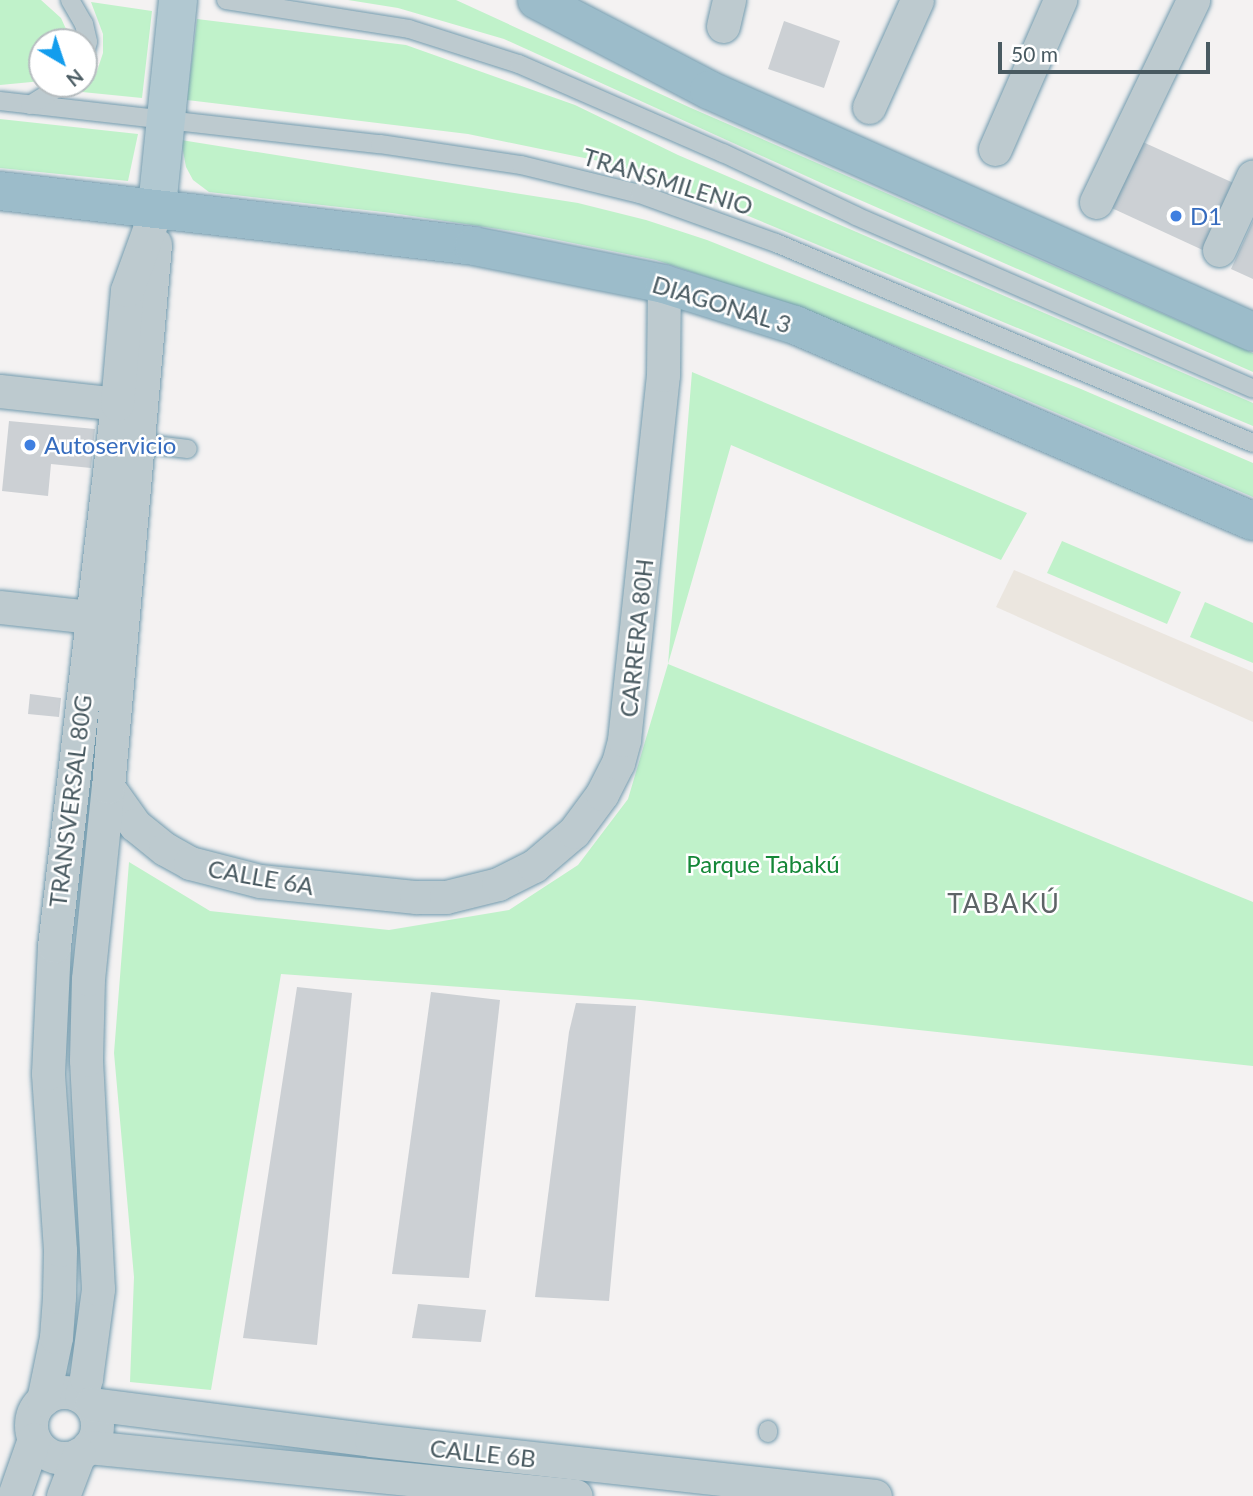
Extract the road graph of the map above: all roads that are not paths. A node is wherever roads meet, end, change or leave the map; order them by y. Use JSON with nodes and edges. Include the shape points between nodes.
{"nodes":[{"id":1,"x":70,"y":0,"type":"edge"},
{"id":2,"x":177,"y":0,"type":"edge"},
{"id":3,"x":226,"y":0,"type":"edge"},
{"id":4,"x":537,"y":0,"type":"edge"},
{"id":5,"x":917,"y":0,"type":"edge"},
{"id":6,"x":1060,"y":0,"type":"edge"},
{"id":7,"x":1193,"y":0,"type":"edge"},
{"id":8,"x":85,"y":28,"type":"edge"},
{"id":9,"x":40,"y":98,"type":"edge"},
{"id":10,"x":0,"y":101,"type":"edge"},
{"id":11,"x":30,"y":104,"type":"junction"},
{"id":12,"x":869,"y":107,"type":"dead end"},
{"id":13,"x":166,"y":119,"type":"junction"},
{"id":14,"x":995,"y":149,"type":"dead end"},
{"id":15,"x":1253,"y":176,"type":"edge"},
{"id":16,"x":0,"y":191,"type":"edge"},
{"id":17,"x":1096,"y":202,"type":"dead end"},
{"id":18,"x":157,"y":207,"type":"junction"},
{"id":19,"x":1219,"y":250,"type":"dead end"},
{"id":20,"x":664,"y":284,"type":"junction"},
{"id":21,"x":1253,"y":332,"type":"edge"},
{"id":22,"x":1253,"y":389,"type":"edge"},
{"id":23,"x":0,"y":391,"type":"edge"},
{"id":24,"x":117,"y":404,"type":"junction"},
{"id":25,"x":139,"y":443,"type":"junction"},
{"id":26,"x":1253,"y":443,"type":"edge"},
{"id":27,"x":188,"y":449,"type":"dead end"},
{"id":28,"x":1253,"y":521,"type":"edge"},
{"id":29,"x":0,"y":607,"type":"edge"},
{"id":30,"x":92,"y":617,"type":"junction"},
{"id":31,"x":108,"y":787,"type":"junction"},
{"id":32,"x":446,"y":897,"type":"joint"},
{"id":33,"x":43,"y":1400,"type":"junction"},
{"id":34,"x":86,"y":1400,"type":"junction"},
{"id":35,"x":34,"y":1438,"type":"junction"},
{"id":36,"x":84,"y":1451,"type":"junction"},
{"id":37,"x":831,"y":1494,"type":"edge"},
{"id":38,"x":14,"y":1496,"type":"edge"},
{"id":39,"x":62,"y":1496,"type":"edge"},
{"id":40,"x":576,"y":1496,"type":"edge"},
{"id":41,"x":875,"y":1496,"type":"edge"}],
"edges":[{"from":1,"to":8,"type":"lane"},
{"from":2,"to":13,"type":"main road","name":"TRANSVERSAL 80G"},
{"from":3,"to":22,"type":"lane","name":"TRANSMILENIO","via":[[409,29],[519,64]]},
{"from":4,"to":21,"type":"highway","via":[[733,101]]},
{"from":5,"to":12,"type":"street"},
{"from":6,"to":14,"type":"street"},
{"from":7,"to":17,"type":"street"},
{"from":9,"to":11,"type":"lane"},
{"from":10,"to":11,"type":"lane","name":"TRANSMILENIO"},
{"from":11,"to":13,"type":"lane","name":"TRANSMILENIO"},
{"from":13,"to":18,"type":"main road","name":"TRANSVERSAL 80G"},
{"from":13,"to":26,"type":"lane","name":"TRANSMILENIO","via":[[521,165],[639,194],[776,243]]},
{"from":15,"to":19,"type":"street"},
{"from":16,"to":18,"type":"highway","name":"DIAGONAL 3"},
{"from":18,"to":20,"type":"highway","name":"DIAGONAL 3","via":[[474,246]]},
{"from":18,"to":24,"type":"street","name":"TRANSVERSAL 80G","via":[[127,290]]},
{"from":18,"to":25,"type":"street","name":"TRANSVERSAL 80G"},
{"from":20,"to":28,"type":"highway","name":"DIAGONAL 3","via":[[795,325]]},
{"from":20,"to":32,"type":"street","name":"CARRERA 80H","via":[[663,375],[630,701],[618,763],[574,832],[534,866],[498,884]]},
{"from":23,"to":24,"type":"street"},
{"from":24,"to":30,"type":"street","name":"TRANSVERSAL 80G"},
{"from":25,"to":27,"type":"lane"},
{"from":25,"to":31,"type":"street","name":"TRANSVERSAL 80G"},
{"from":29,"to":30,"type":"street"},
{"from":30,"to":33,"type":"street","name":"TRANSVERSAL 80G","via":[[51,984],[48,1073],[60,1273],[56,1337]]},
{"from":31,"to":32,"type":"street","name":"CALLE 6A","via":[[135,825],[190,863],[260,881]]},
{"from":31,"to":34,"type":"street","name":"TRANSVERSAL 80G","via":[[86,1017],[97,1289]]},
{"from":33,"to":34,"type":"street","via":[[68,1392]]},
{"from":33,"to":35,"type":"street","via":[[34,1411]]},
{"from":34,"to":36,"type":"street","via":[[97,1427]]},
{"from":34,"to":37,"type":"street","name":"CALLE 6B","via":[[371,1440]]},
{"from":35,"to":36,"type":"street","via":[[58,1457]]},
{"from":35,"to":38,"type":"street"},
{"from":36,"to":39,"type":"street"},
{"from":36,"to":40,"type":"street","name":"CALLE 6B"},
{"from":37,"to":41,"type":"street","name":"CALLE 6B"}]}
